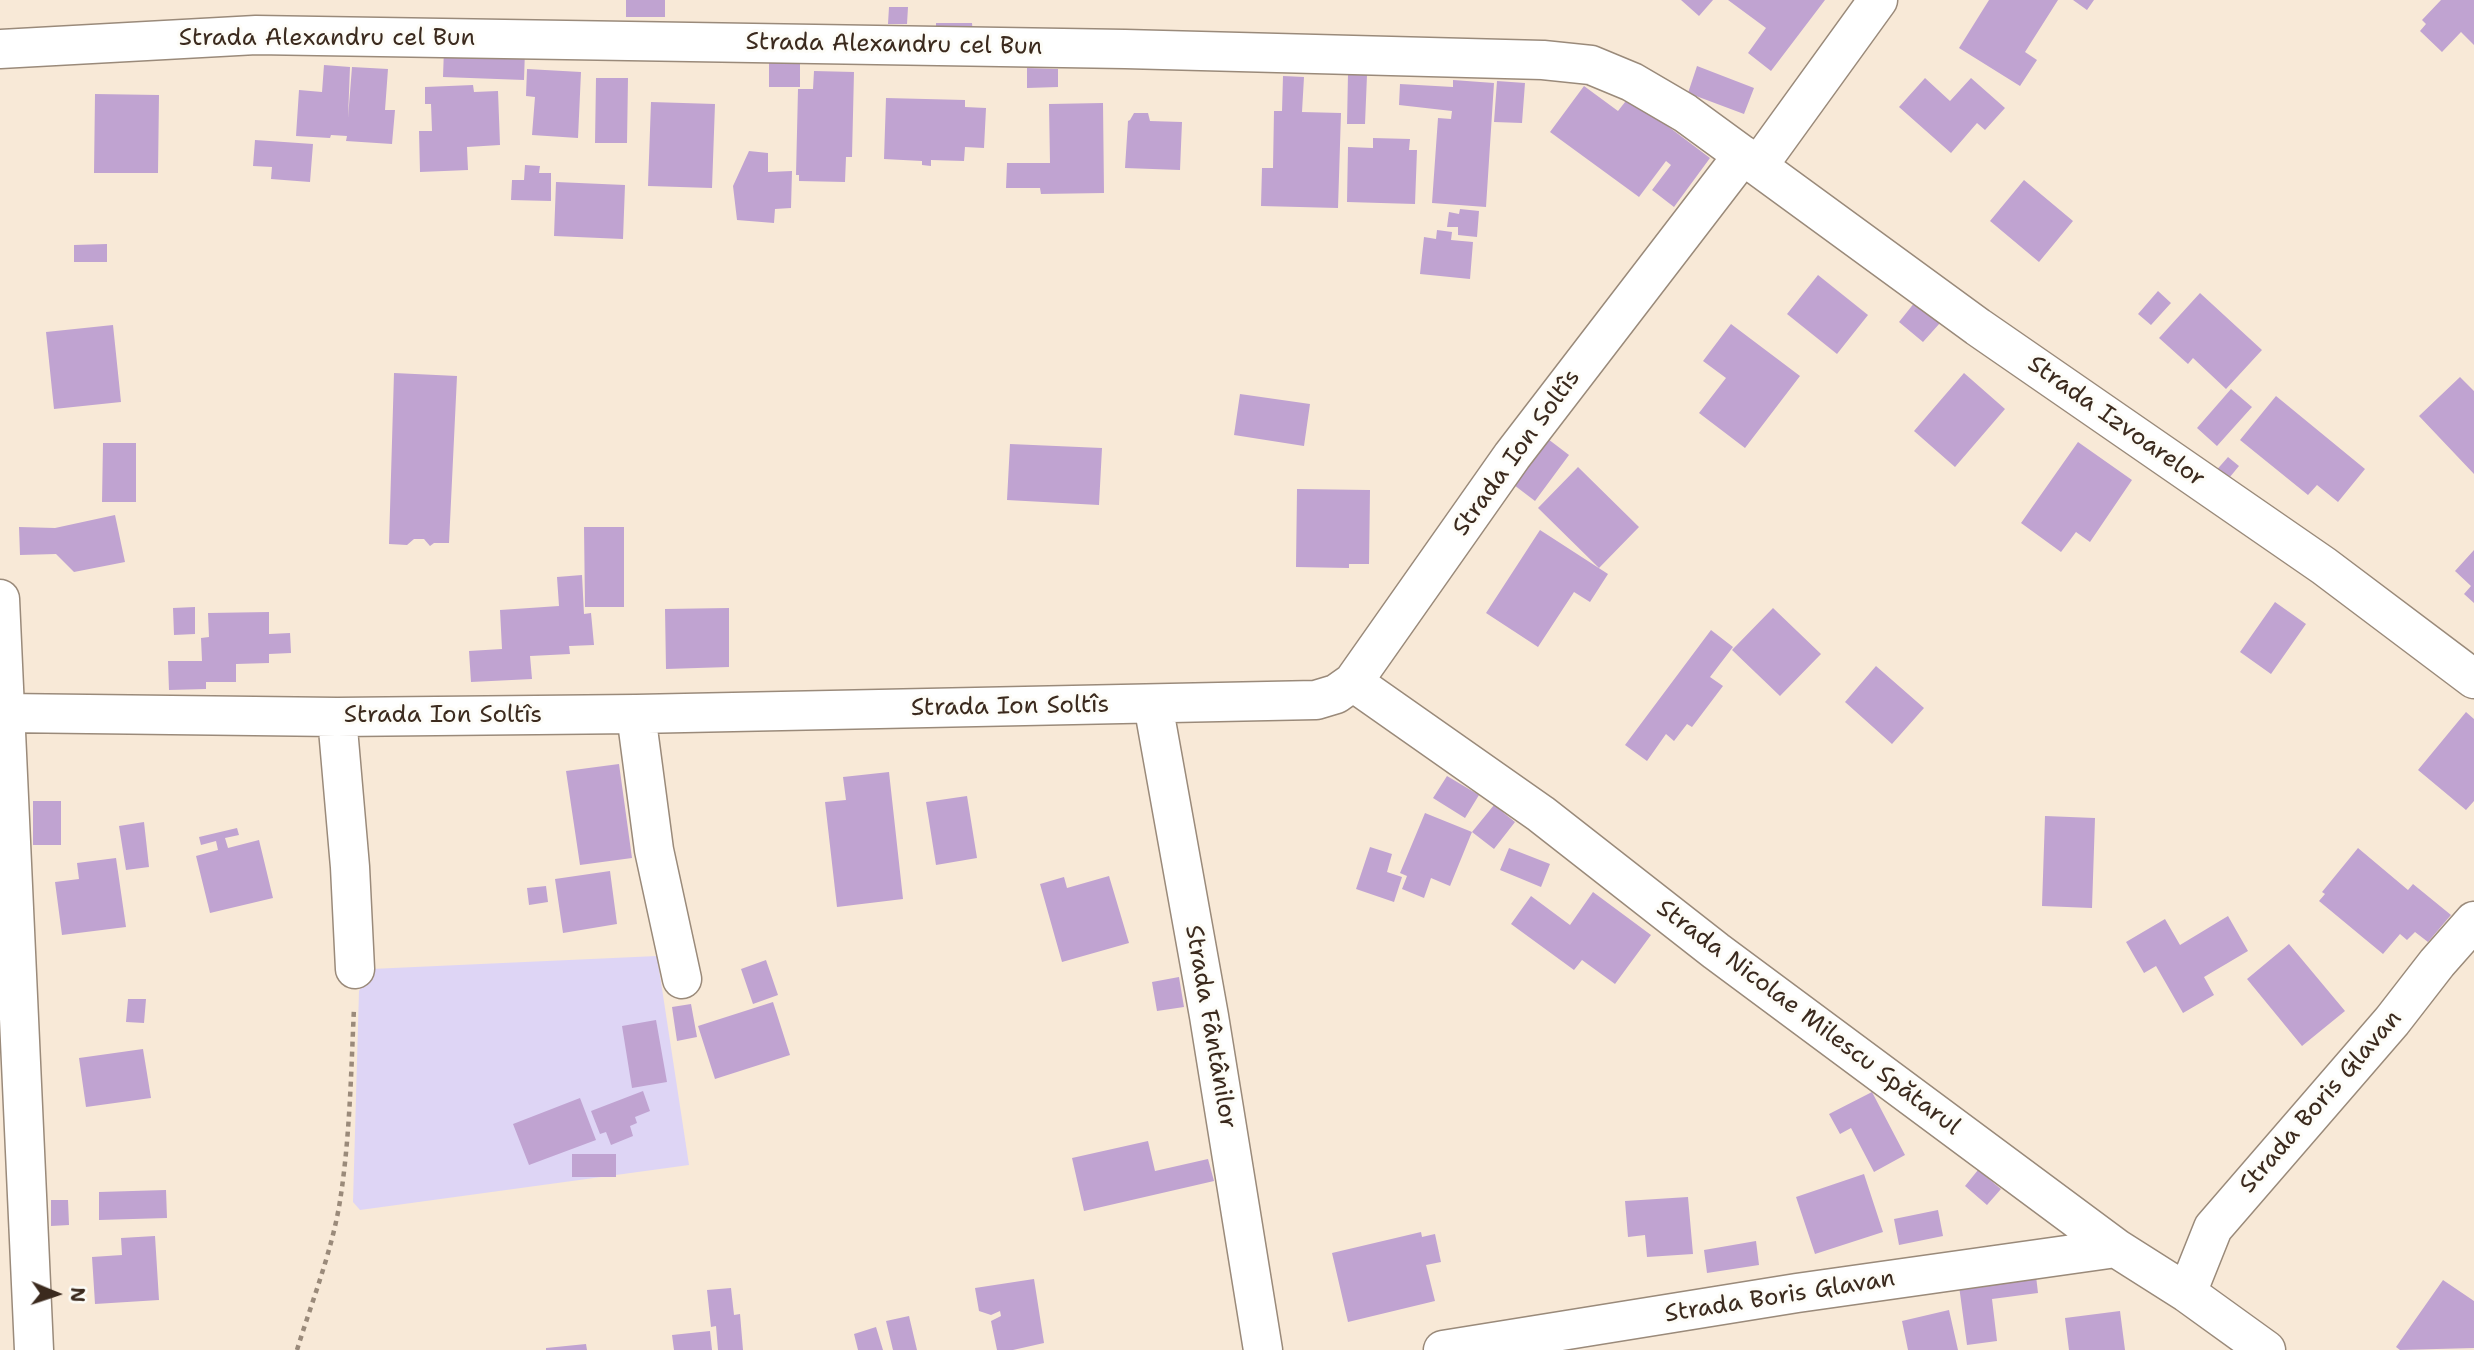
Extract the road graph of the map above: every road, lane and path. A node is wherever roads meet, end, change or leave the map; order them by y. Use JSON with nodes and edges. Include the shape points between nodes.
{"nodes":[{"id":1,"x":1878,"y":0,"type":"edge"},
{"id":2,"x":0,"y":49,"type":"edge"},
{"id":3,"x":1751,"y":160,"type":"junction"},
{"id":4,"x":0,"y":600,"type":"edge"},
{"id":5,"x":2474,"y":679,"type":"edge"},
{"id":6,"x":1353,"y":682,"type":"junction"},
{"id":7,"x":1153,"y":704,"type":"junction"},
{"id":8,"x":5,"y":713,"type":"junction"},
{"id":9,"x":636,"y":714,"type":"junction"},
{"id":10,"x":337,"y":717,"type":"junction"},
{"id":11,"x":2474,"y":921,"type":"edge"},
{"id":12,"x":355,"y":969,"type":"joint"},
{"id":13,"x":682,"y":979,"type":"dead end"},
{"id":14,"x":11,"y":1069,"type":"edge"},
{"id":15,"x":2116,"y":1248,"type":"junction"},
{"id":16,"x":2187,"y":1293,"type":"junction"},
{"id":17,"x":34,"y":1350,"type":"edge"},
{"id":18,"x":297,"y":1350,"type":"edge"},
{"id":19,"x":1263,"y":1350,"type":"edge"},
{"id":20,"x":1444,"y":1350,"type":"edge"},
{"id":21,"x":2266,"y":1350,"type":"edge"}],
"edges":[{"from":1,"to":3,"type":"street","name":"Strada Ion Soltîs"},
{"from":2,"to":3,"type":"street","name":"Strada Alexandru cel Bun","via":[[256,35],[1543,60],[1591,65],[1632,82]]},
{"from":3,"to":5,"type":"street","name":"Strada Izvoarelor","via":[[1978,327],[2324,566]]},
{"from":3,"to":6,"type":"street","name":"Strada Ion Soltîs","via":[[1512,456]]},
{"from":4,"to":8,"type":"street"},
{"from":6,"to":7,"type":"street","name":"Strada Ion Soltîs","via":[[1316,701]]},
{"from":6,"to":15,"type":"street","name":"Strada Nicolae Milescu Spătarul","via":[[1541,814],[1716,951]]},
{"from":7,"to":9,"type":"street","name":"Strada Ion Soltîs"},
{"from":7,"to":19,"type":"street","name":"Strada Fântânilor"},
{"from":8,"to":10,"type":"street","name":"Strada Ion Soltîs"},
{"from":8,"to":14,"type":"street"},
{"from":9,"to":10,"type":"street","name":"Strada Ion Soltîs"},
{"from":9,"to":13,"type":"street","via":[[654,850]]},
{"from":10,"to":12,"type":"street"},
{"from":11,"to":16,"type":"street","name":"Strada Boris Glavan","via":[[2213,1228]]},
{"from":12,"to":18,"type":"path","via":[[340,1201]]},
{"from":14,"to":17,"type":"street"},
{"from":15,"to":16,"type":"street","name":"Strada Nicolae Milescu Spătarul"},
{"from":15,"to":20,"type":"street","name":"Strada Boris Glavan"},
{"from":16,"to":21,"type":"street","name":"Strada Nicolae Milescu Spătarul"}]}
